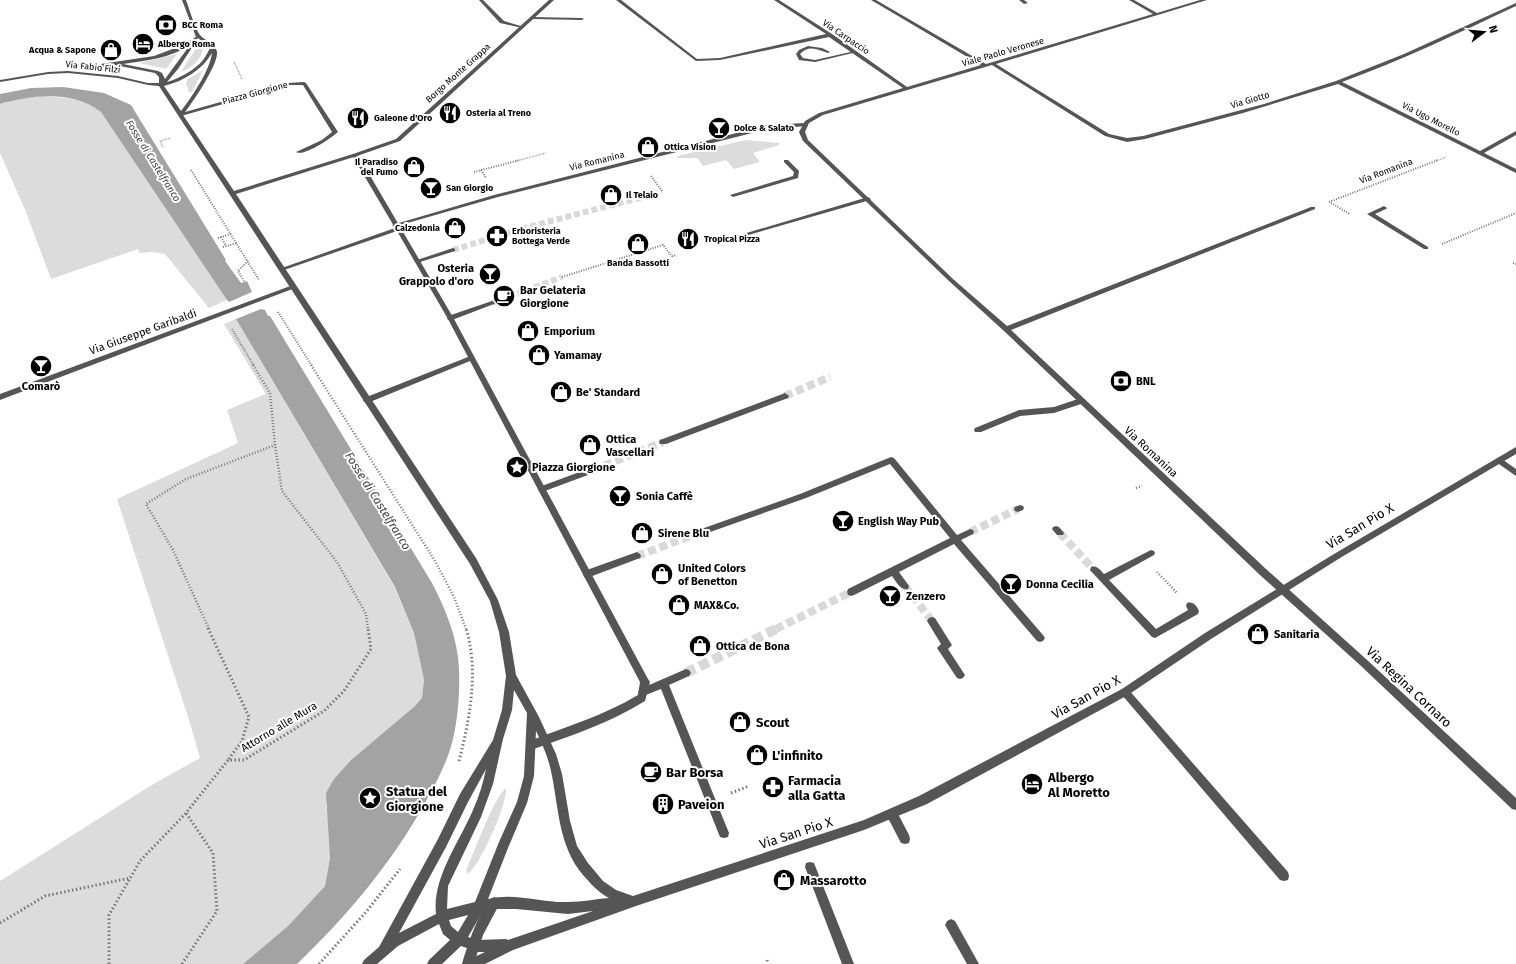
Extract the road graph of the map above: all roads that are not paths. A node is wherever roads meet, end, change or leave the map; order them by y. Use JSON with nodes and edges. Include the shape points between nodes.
{"nodes":[{"id":1,"x":184,"y":0,"type":"edge"},
{"id":2,"x":481,"y":0,"type":"edge"},
{"id":3,"x":552,"y":0,"type":"edge"},
{"id":4,"x":618,"y":0,"type":"edge"},
{"id":5,"x":776,"y":0,"type":"edge"},
{"id":6,"x":873,"y":0,"type":"edge"},
{"id":7,"x":1021,"y":0,"type":"edge"},
{"id":8,"x":1131,"y":0,"type":"edge"},
{"id":9,"x":1206,"y":0,"type":"edge"},
{"id":10,"x":1026,"y":3,"type":"dead end"},
{"id":11,"x":1516,"y":4,"type":"edge"},
{"id":12,"x":1156,"y":14,"type":"junction"},
{"id":13,"x":533,"y":18,"type":"junction"},
{"id":14,"x":582,"y":19,"type":"dead end"},
{"id":15,"x":522,"y":27,"type":"junction"},
{"id":16,"x":830,"y":35,"type":"junction"},
{"id":17,"x":196,"y":36,"type":"junction"},
{"id":18,"x":213,"y":48,"type":"junction"},
{"id":19,"x":828,"y":52,"type":"dead end"},
{"id":20,"x":855,"y":52,"type":"junction"},
{"id":21,"x":992,"y":63,"type":"junction"},
{"id":22,"x":100,"y":64,"type":"junction"},
{"id":23,"x":985,"y":65,"type":"junction"},
{"id":24,"x":48,"y":73,"type":"junction"},
{"id":25,"x":0,"y":81,"type":"edge"},
{"id":26,"x":1338,"y":82,"type":"junction"},
{"id":27,"x":161,"y":85,"type":"junction"},
{"id":28,"x":906,"y":88,"type":"junction"},
{"id":29,"x":181,"y":114,"type":"junction"},
{"id":30,"x":806,"y":123,"type":"junction"},
{"id":31,"x":1516,"y":133,"type":"edge"},
{"id":32,"x":300,"y":152,"type":"dead end"},
{"id":33,"x":1480,"y":153,"type":"junction"},
{"id":34,"x":355,"y":155,"type":"junction"},
{"id":35,"x":786,"y":161,"type":"dead end"},
{"id":36,"x":1516,"y":170,"type":"edge"},
{"id":37,"x":233,"y":193,"type":"junction"},
{"id":38,"x":733,"y":195,"type":"dead end"},
{"id":39,"x":868,"y":199,"type":"junction"},
{"id":40,"x":1313,"y":208,"type":"dead end"},
{"id":41,"x":1384,"y":208,"type":"dead end"},
{"id":42,"x":397,"y":227,"type":"junction"},
{"id":43,"x":736,"y":237,"type":"dead end"},
{"id":44,"x":1426,"y":248,"type":"dead end"},
{"id":45,"x":453,"y":250,"type":"tunnel mouth"},
{"id":46,"x":417,"y":261,"type":"junction"},
{"id":47,"x":282,"y":269,"type":"junction"},
{"id":48,"x":293,"y":287,"type":"junction"},
{"id":49,"x":492,"y":303,"type":"tunnel mouth"},
{"id":50,"x":450,"y":318,"type":"junction"},
{"id":51,"x":1006,"y":330,"type":"junction"},
{"id":52,"x":472,"y":358,"type":"junction"},
{"id":53,"x":785,"y":396,"type":"tunnel mouth"},
{"id":54,"x":0,"y":397,"type":"edge"},
{"id":55,"x":367,"y":400,"type":"junction"},
{"id":56,"x":1081,"y":401,"type":"junction"},
{"id":57,"x":978,"y":430,"type":"dead end"},
{"id":58,"x":663,"y":442,"type":"tunnel mouth"},
{"id":59,"x":1516,"y":450,"type":"edge"},
{"id":60,"x":1498,"y":460,"type":"junction"},
{"id":61,"x":593,"y":470,"type":"tunnel mouth"},
{"id":62,"x":1516,"y":473,"type":"edge"},
{"id":63,"x":542,"y":489,"type":"junction"},
{"id":64,"x":970,"y":532,"type":"tunnel mouth"},
{"id":65,"x":693,"y":535,"type":"tunnel mouth"},
{"id":66,"x":956,"y":540,"type":"junction"},
{"id":67,"x":1151,"y":553,"type":"dead end"},
{"id":68,"x":637,"y":556,"type":"tunnel mouth"},
{"id":69,"x":1094,"y":570,"type":"tunnel mouth"},
{"id":70,"x":894,"y":572,"type":"junction"},
{"id":71,"x":587,"y":574,"type":"junction"},
{"id":72,"x":1103,"y":579,"type":"junction"},
{"id":73,"x":905,"y":586,"type":"tunnel mouth"},
{"id":74,"x":1283,"y":590,"type":"junction"},
{"id":75,"x":851,"y":592,"type":"tunnel mouth"},
{"id":76,"x":1190,"y":606,"type":"dead end"},
{"id":77,"x":932,"y":622,"type":"tunnel mouth"},
{"id":78,"x":1040,"y":638,"type":"dead end"},
{"id":79,"x":686,"y":673,"type":"tunnel mouth"},
{"id":80,"x":960,"y":675,"type":"dead end"},
{"id":81,"x":512,"y":676,"type":"junction"},
{"id":82,"x":663,"y":683,"type":"junction"},
{"id":83,"x":643,"y":692,"type":"junction"},
{"id":84,"x":1125,"y":692,"type":"junction"},
{"id":85,"x":532,"y":713,"type":"junction"},
{"id":86,"x":498,"y":739,"type":"junction"},
{"id":87,"x":545,"y":740,"type":"junction"},
{"id":88,"x":531,"y":745,"type":"junction"},
{"id":89,"x":1516,"y":805,"type":"edge"},
{"id":90,"x":892,"y":814,"type":"junction"},
{"id":91,"x":724,"y":833,"type":"dead end"},
{"id":92,"x":905,"y":839,"type":"dead end"},
{"id":93,"x":810,"y":867,"type":"dead end"},
{"id":94,"x":1284,"y":876,"type":"dead end"},
{"id":95,"x":636,"y":900,"type":"junction"},
{"id":96,"x":494,"y":903,"type":"junction"},
{"id":97,"x":479,"y":907,"type":"junction"},
{"id":98,"x":442,"y":917,"type":"junction"},
{"id":99,"x":951,"y":924,"type":"dead end"},
{"id":100,"x":459,"y":940,"type":"junction"},
{"id":101,"x":472,"y":945,"type":"junction"},
{"id":102,"x":511,"y":945,"type":"junction"},
{"id":103,"x":384,"y":950,"type":"junction"},
{"id":104,"x":368,"y":964,"type":"edge"},
{"id":105,"x":433,"y":964,"type":"edge"},
{"id":106,"x":468,"y":964,"type":"edge"},
{"id":107,"x":472,"y":964,"type":"edge"},
{"id":108,"x":848,"y":964,"type":"edge"},
{"id":109,"x":973,"y":964,"type":"edge"}],
"edges":[{"from":1,"to":17,"type":"street"},
{"from":2,"to":15,"type":"street","via":[[502,22]]},
{"from":3,"to":13,"type":"street","name":"Borgo Monte Grappa"},
{"from":4,"to":16,"type":"street","via":[[696,60],[720,59]]},
{"from":5,"to":16,"type":"street","name":"Via Carpaccio"},
{"from":6,"to":23,"type":"street"},
{"from":7,"to":10,"type":"street"},
{"from":8,"to":12,"type":"street"},
{"from":9,"to":12,"type":"street","name":"Viale Paolo Veronese"},
{"from":11,"to":26,"type":"street","name":"Via Giotto"},
{"from":12,"to":21,"type":"street","name":"Viale Paolo Veronese"},
{"from":13,"to":14,"type":"street"},
{"from":13,"to":15,"type":"street","name":"Borgo Monte Grappa"},
{"from":15,"to":34,"type":"street","name":"Borgo Monte Grappa","via":[[398,140]]},
{"from":16,"to":20,"type":"street","name":"Via Carpaccio"},
{"from":17,"to":18,"type":"street"},
{"from":17,"to":22,"type":"street","via":[[184,46],[159,56]]},
{"from":17,"to":27,"type":"street","via":[[176,68]]},
{"from":18,"to":27,"type":"street","via":[[196,69],[174,82]]},
{"from":18,"to":29,"type":"street","via":[[213,62]]},
{"from":19,"to":20,"type":"street","via":[[810,47],[804,48],[798,54],[801,59],[815,61]]},
{"from":20,"to":28,"type":"street","name":"Via Carpaccio"},
{"from":21,"to":23,"type":"street","name":"Viale Paolo Veronese"},
{"from":21,"to":26,"type":"street","name":"Via Giotto","via":[[1108,135],[1127,140],[1143,138]]},
{"from":22,"to":24,"type":"street"},
{"from":22,"to":27,"type":"street","via":[[127,65],[156,72],[162,76]]},
{"from":23,"to":28,"type":"street","name":"Viale Paolo Veronese"},
{"from":24,"to":25,"type":"street","name":"Via Fabio Filzi"},
{"from":24,"to":27,"type":"street","name":"Via Fabio Filzi","via":[[84,73]]},
{"from":26,"to":33,"type":"street","name":"Via Ugo Morello"},
{"from":27,"to":29,"type":"street"},
{"from":28,"to":30,"type":"street","name":"Viale Paolo Veronese","via":[[821,114]]},
{"from":29,"to":32,"type":"street","name":"Piazza Giorgione","via":[[290,84],[304,83],[335,132],[324,141]]},
{"from":29,"to":37,"type":"street"},
{"from":30,"to":39,"type":"street","name":"Via Romanina","via":[[802,132],[806,141]]},
{"from":30,"to":42,"type":"street","name":"Via Romanina","via":[[768,127],[496,196]]},
{"from":31,"to":33,"type":"street"},
{"from":33,"to":36,"type":"street","name":"Via Ugo Morello"},
{"from":34,"to":37,"type":"street","name":"Borgo Monte Grappa"},
{"from":34,"to":42,"type":"street"},
{"from":35,"to":38,"type":"street","via":[[797,172],[796,177]]},
{"from":37,"to":47,"type":"street"},
{"from":39,"to":43,"type":"street"},
{"from":39,"to":51,"type":"street","name":"Via Romanina"},
{"from":40,"to":51,"type":"street"},
{"from":41,"to":44,"type":"street","via":[[1370,214]]},
{"from":42,"to":46,"type":"street"},
{"from":42,"to":47,"type":"street"},
{"from":45,"to":46,"type":"street"},
{"from":46,"to":50,"type":"street"},
{"from":47,"to":48,"type":"street"},
{"from":48,"to":54,"type":"street","name":"Via Giuseppe Garibaldi"},
{"from":48,"to":55,"type":"street"},
{"from":49,"to":50,"type":"street"},
{"from":50,"to":52,"type":"street"},
{"from":51,"to":56,"type":"street","name":"Via Romanina"},
{"from":52,"to":55,"type":"street"},
{"from":52,"to":63,"type":"street"},
{"from":53,"to":58,"type":"street"},
{"from":55,"to":81,"type":"street","via":[[450,525],[484,582],[500,616]]},
{"from":56,"to":57,"type":"street","via":[[1054,410],[1019,413]]},
{"from":56,"to":74,"type":"street","name":"Via Romanina"},
{"from":59,"to":60,"type":"street","name":"Via San Pio X"},
{"from":60,"to":62,"type":"street"},
{"from":60,"to":74,"type":"street","name":"Via San Pio X"},
{"from":61,"to":63,"type":"street"},
{"from":63,"to":71,"type":"street"},
{"from":64,"to":66,"type":"street"},
{"from":65,"to":66,"type":"street","via":[[803,496],[891,460]]},
{"from":66,"to":70,"type":"street"},
{"from":66,"to":78,"type":"street"},
{"from":67,"to":72,"type":"street"},
{"from":68,"to":71,"type":"street"},
{"from":69,"to":72,"type":"street"},
{"from":70,"to":73,"type":"street"},
{"from":70,"to":75,"type":"street"},
{"from":71,"to":83,"type":"street","via":[[645,682]]},
{"from":72,"to":76,"type":"street","via":[[1155,634],[1195,611]]},
{"from":74,"to":84,"type":"street","name":"Via San Pio X","via":[[1208,636]]},
{"from":74,"to":89,"type":"street","name":"Via Regina Cornaro"},
{"from":77,"to":80,"type":"street","via":[[947,645],[942,648]]},
{"from":79,"to":82,"type":"street"},
{"from":81,"to":85,"type":"street"},
{"from":81,"to":86,"type":"street","via":[[507,710]]},
{"from":82,"to":83,"type":"street"},
{"from":82,"to":91,"type":"street"},
{"from":83,"to":87,"type":"street","via":[[642,698],[624,710]]},
{"from":84,"to":90,"type":"street","name":"Via San Pio X"},
{"from":84,"to":94,"type":"street"},
{"from":85,"to":87,"type":"street"},
{"from":85,"to":88,"type":"street"},
{"from":86,"to":98,"type":"street","via":[[488,784],[443,885]]},
{"from":86,"to":103,"type":"street"},
{"from":87,"to":88,"type":"street"},
{"from":87,"to":95,"type":"street","via":[[555,768],[574,853],[581,866],[602,888]]},
{"from":88,"to":97,"type":"street","via":[[526,789]]},
{"from":90,"to":92,"type":"street"},
{"from":90,"to":95,"type":"street","name":"Via San Pio X"},
{"from":93,"to":108,"type":"street"},
{"from":95,"to":96,"type":"street","via":[[568,908]]},
{"from":95,"to":102,"type":"street"},
{"from":96,"to":97,"type":"street"},
{"from":96,"to":101,"type":"street"},
{"from":97,"to":98,"type":"street"},
{"from":97,"to":100,"type":"street"},
{"from":98,"to":100,"type":"street","via":[[447,930]]},
{"from":98,"to":103,"type":"street"},
{"from":99,"to":109,"type":"street"},
{"from":100,"to":101,"type":"street"},
{"from":100,"to":105,"type":"street"},
{"from":101,"to":102,"type":"street"},
{"from":101,"to":106,"type":"street"},
{"from":102,"to":107,"type":"street"},
{"from":103,"to":104,"type":"street"}]}
